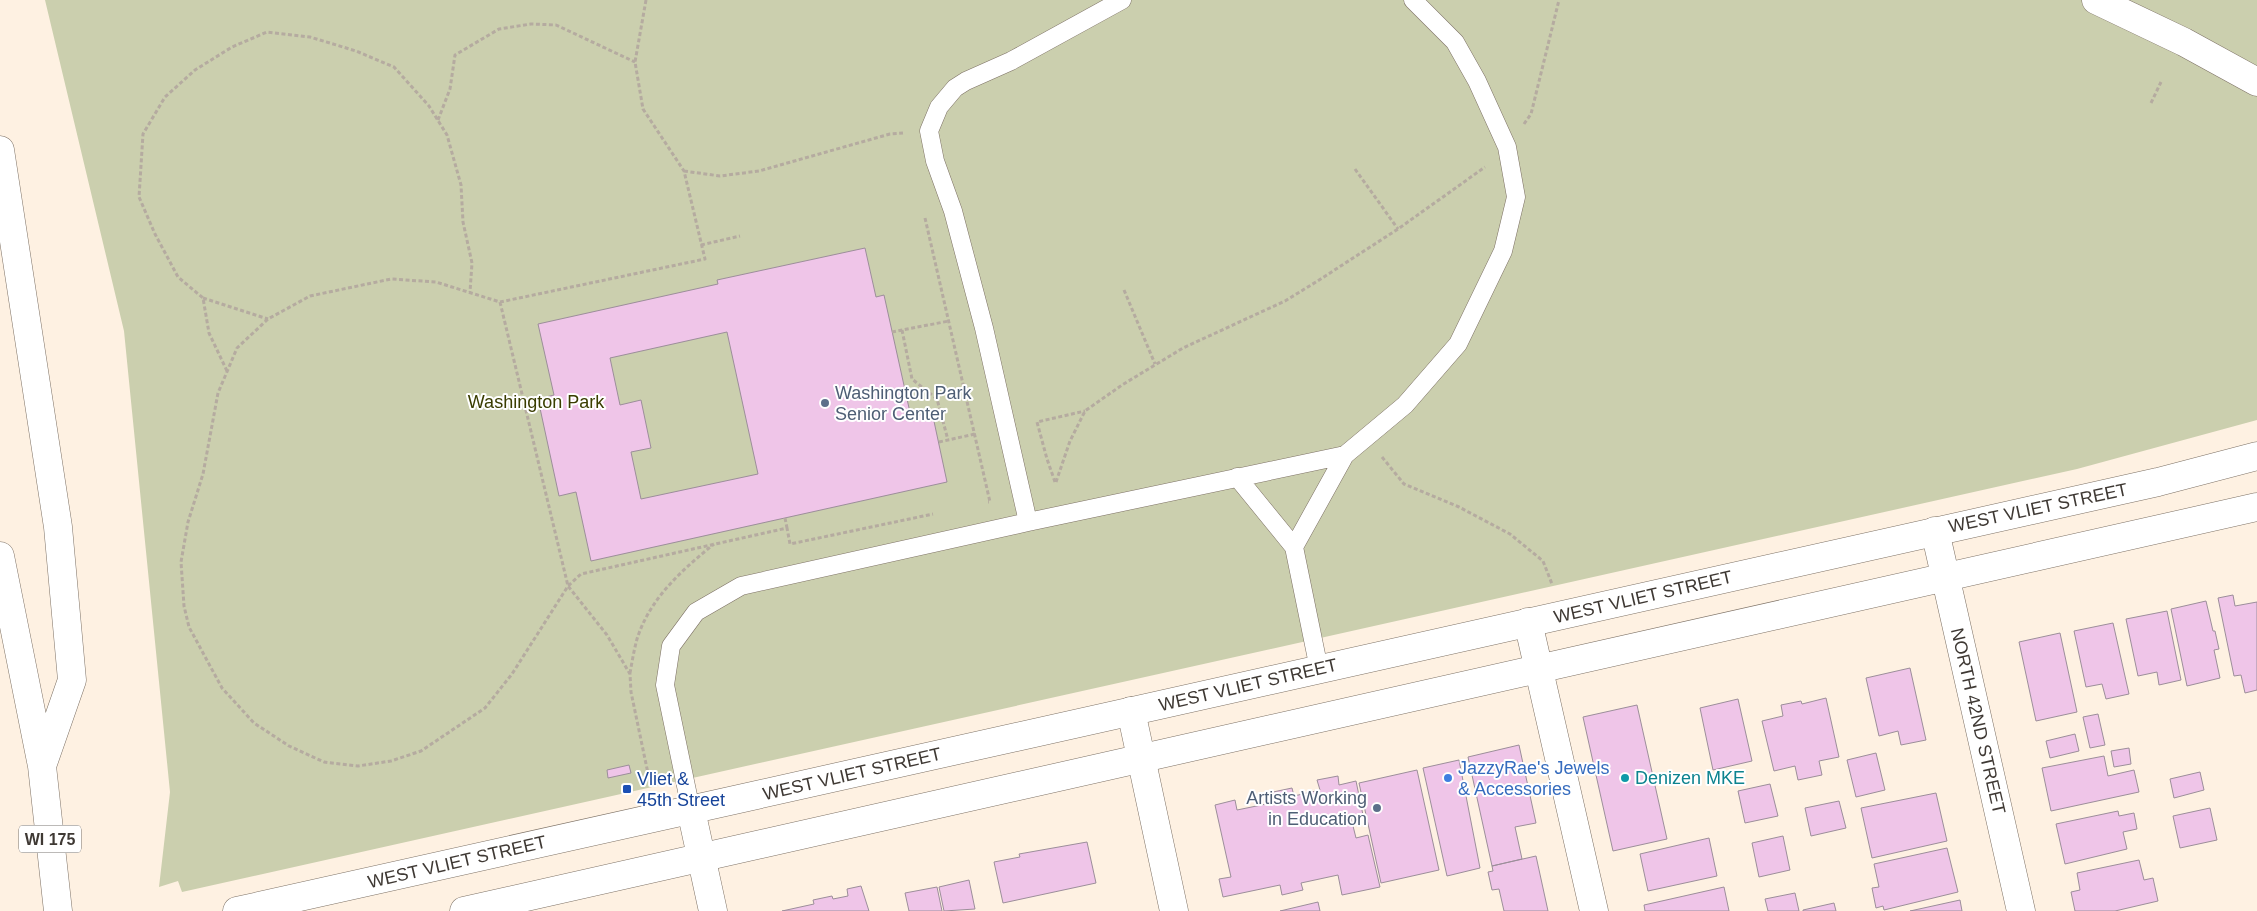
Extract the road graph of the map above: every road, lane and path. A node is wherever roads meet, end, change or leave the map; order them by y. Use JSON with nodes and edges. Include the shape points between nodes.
{"nodes":[{"id":1,"x":646,"y":0,"type":"edge"},
{"id":2,"x":1122,"y":0,"type":"edge"},
{"id":3,"x":1413,"y":0,"type":"edge"},
{"id":4,"x":1559,"y":0,"type":"edge"},
{"id":5,"x":2096,"y":0,"type":"edge"},
{"id":6,"x":635,"y":62,"type":"junction"},
{"id":7,"x":2161,"y":82,"type":"dead end"},
{"id":8,"x":2257,"y":82,"type":"edge"},
{"id":9,"x":2152,"y":103,"type":"dead end"},
{"id":10,"x":438,"y":120,"type":"junction"},
{"id":11,"x":929,"y":131,"type":"junction"},
{"id":12,"x":1507,"y":147,"type":"junction"},
{"id":13,"x":0,"y":150,"type":"edge"},
{"id":14,"x":1355,"y":169,"type":"dead end"},
{"id":15,"x":684,"y":171,"type":"junction"},
{"id":16,"x":924,"y":211,"type":"dead end"},
{"id":17,"x":1398,"y":229,"type":"junction"},
{"id":18,"x":740,"y":236,"type":"dead end"},
{"id":19,"x":701,"y":245,"type":"junction"},
{"id":20,"x":1124,"y":290,"type":"dead end"},
{"id":21,"x":470,"y":292,"type":"junction"},
{"id":22,"x":203,"y":298,"type":"junction"},
{"id":23,"x":500,"y":302,"type":"junction"},
{"id":24,"x":268,"y":319,"type":"junction"},
{"id":25,"x":949,"y":320,"type":"junction"},
{"id":26,"x":902,"y":330,"type":"junction"},
{"id":27,"x":892,"y":332,"type":"dead end"},
{"id":28,"x":1156,"y":364,"type":"junction"},
{"id":29,"x":228,"y":371,"type":"junction"},
{"id":30,"x":1085,"y":411,"type":"junction"},
{"id":31,"x":975,"y":434,"type":"junction"},
{"id":32,"x":1366,"y":437,"type":"junction"},
{"id":33,"x":948,"y":440,"type":"junction"},
{"id":34,"x":939,"y":442,"type":"dead end"},
{"id":35,"x":1345,"y":455,"type":"junction"},
{"id":36,"x":2257,"y":456,"type":"edge"},
{"id":37,"x":1237,"y":477,"type":"junction"},
{"id":38,"x":980,"y":504,"type":"dead end"},
{"id":39,"x":2257,"y":507,"type":"edge"},
{"id":40,"x":942,"y":512,"type":"dead end"},
{"id":41,"x":784,"y":518,"type":"dead end"},
{"id":42,"x":1028,"y":522,"type":"junction"},
{"id":43,"x":787,"y":528,"type":"junction"},
{"id":44,"x":1935,"y":531,"type":"junction"},
{"id":45,"x":715,"y":543,"type":"junction"},
{"id":46,"x":1294,"y":546,"type":"junction"},
{"id":47,"x":0,"y":556,"type":"edge"},
{"id":48,"x":1946,"y":577,"type":"junction"},
{"id":49,"x":1552,"y":584,"type":"dead end"},
{"id":50,"x":568,"y":586,"type":"junction"},
{"id":51,"x":1528,"y":622,"type":"junction"},
{"id":52,"x":1539,"y":668,"type":"junction"},
{"id":53,"x":1319,"y":669,"type":"junction"},
{"id":54,"x":630,"y":674,"type":"junction"},
{"id":55,"x":1131,"y":711,"type":"junction"},
{"id":56,"x":1141,"y":759,"type":"junction"},
{"id":57,"x":42,"y":766,"type":"junction"},
{"id":58,"x":650,"y":783,"type":"dead end"},
{"id":59,"x":691,"y":810,"type":"junction"},
{"id":60,"x":700,"y":858,"type":"junction"},
{"id":61,"x":244,"y":910,"type":"edge"},
{"id":62,"x":58,"y":911,"type":"edge"},
{"id":63,"x":464,"y":911,"type":"edge"},
{"id":64,"x":713,"y":911,"type":"edge"},
{"id":65,"x":1174,"y":911,"type":"edge"},
{"id":66,"x":1594,"y":911,"type":"edge"},
{"id":67,"x":2021,"y":911,"type":"edge"}],
"edges":[{"from":1,"to":6,"type":"path"},
{"from":2,"to":11,"type":"lane","via":[[955,88],[939,107]]},
{"from":3,"to":12,"type":"lane","via":[[1455,42]]},
{"from":4,"to":12,"type":"path","via":[[1531,114]]},
{"from":5,"to":8,"type":"main road","via":[[2184,42]]},
{"from":6,"to":10,"type":"path","via":[[556,25],[531,24],[499,29],[455,55],[450,90]]},
{"from":6,"to":15,"type":"path","via":[[643,109]]},
{"from":7,"to":9,"type":"path"},
{"from":10,"to":21,"type":"path","via":[[447,135],[461,185],[463,222],[472,263]]},
{"from":10,"to":22,"type":"path","via":[[394,67],[310,37],[267,32],[232,47],[195,70],[166,97],[143,134],[139,197],[154,234],[178,277]]},
{"from":11,"to":15,"type":"path","via":[[890,134],[759,170],[720,176]]},
{"from":11,"to":42,"type":"lane","via":[[984,328]]},
{"from":12,"to":17,"type":"path","via":[[1482,170]]},
{"from":12,"to":32,"type":"lane","via":[[1516,197],[1503,251],[1458,344],[1405,405]]},
{"from":13,"to":57,"type":"main road","via":[[58,527],[72,680]]},
{"from":14,"to":17,"type":"path"},
{"from":15,"to":19,"type":"path"},
{"from":16,"to":25,"type":"path"},
{"from":17,"to":28,"type":"path","via":[[1285,301],[1183,348]]},
{"from":18,"to":19,"type":"path"},
{"from":19,"to":23,"type":"path","via":[[705,259]]},
{"from":20,"to":28,"type":"path"},
{"from":21,"to":23,"type":"path"},
{"from":21,"to":24,"type":"path","via":[[436,282],[391,279],[310,296]]},
{"from":22,"to":24,"type":"path"},
{"from":22,"to":29,"type":"path","via":[[209,333]]},
{"from":23,"to":50,"type":"path"},
{"from":24,"to":29,"type":"path","via":[[237,348]]},
{"from":25,"to":26,"type":"path"},
{"from":25,"to":31,"type":"path"},
{"from":26,"to":27,"type":"path"},
{"from":26,"to":33,"type":"path","via":[[912,379],[938,399]]},
{"from":28,"to":30,"type":"path"},
{"from":29,"to":50,"type":"path","via":[[218,392],[203,474],[188,522],[181,562],[184,606],[189,627],[222,688],[254,723],[289,746],[324,762],[358,766],[391,761],[421,751],[485,708],[512,674]]},
{"from":30,"to":30,"type":"path","via":[[1070,441],[1056,482],[1037,422]]},
{"from":31,"to":33,"type":"path"},
{"from":31,"to":38,"type":"path","via":[[990,502]]},
{"from":32,"to":35,"type":"lane"},
{"from":32,"to":49,"type":"path","via":[[1404,484],[1459,507],[1510,534],[1544,561]]},
{"from":33,"to":34,"type":"path"},
{"from":35,"to":37,"type":"lane"},
{"from":35,"to":46,"type":"lane"},
{"from":36,"to":44,"type":"main road","name":"WEST VLIET STREET","via":[[2158,482]]},
{"from":37,"to":42,"type":"lane"},
{"from":37,"to":46,"type":"lane"},
{"from":39,"to":48,"type":"main road"},
{"from":40,"to":43,"type":"path","via":[[790,544]]},
{"from":41,"to":43,"type":"path"},
{"from":42,"to":59,"type":"lane","via":[[740,586],[696,612],[672,646],[665,685]]},
{"from":43,"to":45,"type":"path"},
{"from":44,"to":48,"type":"main road","name":"NORTH 42ND STREET"},
{"from":44,"to":51,"type":"main road","name":"WEST VLIET STREET"},
{"from":45,"to":50,"type":"path","via":[[581,574]]},
{"from":45,"to":54,"type":"path","via":[[671,582],[650,609],[638,638]]},
{"from":46,"to":53,"type":"lane"},
{"from":47,"to":57,"type":"main road","number":"WI 175"},
{"from":48,"to":52,"type":"main road"},
{"from":48,"to":67,"type":"main road","name":"NORTH 42ND STREET"},
{"from":50,"to":54,"type":"path","via":[[607,635]]},
{"from":51,"to":52,"type":"main road"},
{"from":51,"to":53,"type":"main road","name":"WEST VLIET STREET"},
{"from":52,"to":56,"type":"main road"},
{"from":52,"to":66,"type":"main road"},
{"from":53,"to":55,"type":"main road","name":"WEST VLIET STREET"},
{"from":54,"to":58,"type":"path"},
{"from":55,"to":56,"type":"main road"},
{"from":55,"to":59,"type":"main road","name":"WEST VLIET STREET"},
{"from":56,"to":60,"type":"main road"},
{"from":56,"to":65,"type":"main road"},
{"from":57,"to":62,"type":"main road","number":"WI 175"},
{"from":59,"to":60,"type":"main road"},
{"from":59,"to":61,"type":"main road","name":"WEST VLIET STREET"},
{"from":60,"to":63,"type":"main road"},
{"from":60,"to":64,"type":"main road"}]}
